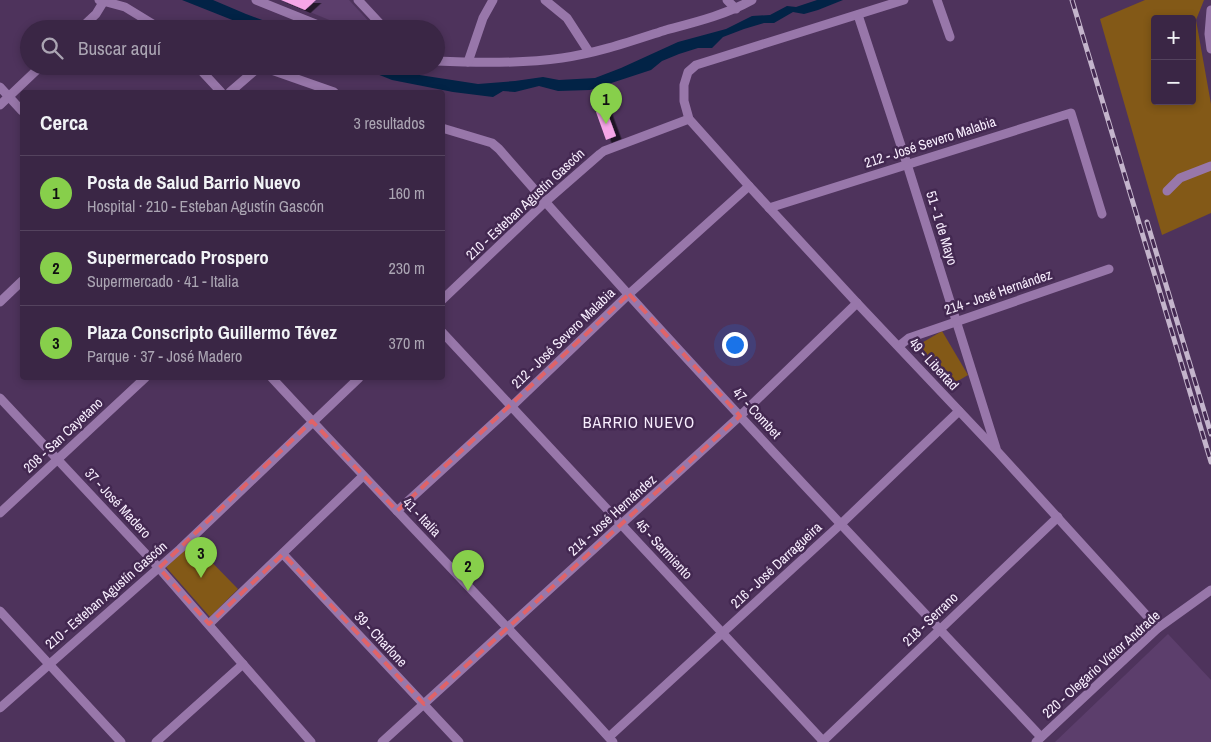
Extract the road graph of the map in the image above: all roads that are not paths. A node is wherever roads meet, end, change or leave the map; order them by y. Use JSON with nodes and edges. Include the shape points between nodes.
{"nodes":[{"id":1,"x":256,"y":0,"type":"edge"},
{"id":2,"x":358,"y":0,"type":"edge"},
{"id":3,"x":493,"y":0,"type":"edge"},
{"id":4,"x":545,"y":0,"type":"edge"},
{"id":5,"x":727,"y":0,"type":"edge"},
{"id":6,"x":752,"y":0,"type":"edge"},
{"id":7,"x":904,"y":0,"type":"edge"},
{"id":8,"x":937,"y":0,"type":"edge"},
{"id":9,"x":101,"y":1,"type":"edge"},
{"id":10,"x":736,"y":9,"type":"junction"},
{"id":11,"x":1211,"y":10,"type":"edge"},
{"id":12,"x":858,"y":15,"type":"junction"},
{"id":13,"x":90,"y":20,"type":"edge"},
{"id":14,"x":146,"y":20,"type":"edge"},
{"id":15,"x":306,"y":20,"type":"edge"},
{"id":16,"x":377,"y":20,"type":"edge"},
{"id":17,"x":950,"y":37,"type":"dead end"},
{"id":18,"x":1211,"y":50,"type":"edge"},
{"id":19,"x":589,"y":52,"type":"junction"},
{"id":20,"x":445,"y":61,"type":"edge"},
{"id":21,"x":468,"y":62,"type":"junction"},
{"id":22,"x":32,"y":75,"type":"edge"},
{"id":23,"x":206,"y":75,"type":"edge"},
{"id":24,"x":250,"y":75,"type":"edge"},
{"id":25,"x":286,"y":75,"type":"edge"},
{"id":26,"x":0,"y":87,"type":"edge"},
{"id":27,"x":220,"y":90,"type":"edge"},
{"id":28,"x":232,"y":90,"type":"edge"},
{"id":29,"x":328,"y":90,"type":"edge"},
{"id":30,"x":9,"y":97,"type":"junction"},
{"id":31,"x":0,"y":105,"type":"edge"},
{"id":32,"x":20,"y":109,"type":"edge"},
{"id":33,"x":689,"y":119,"type":"junction"},
{"id":34,"x":445,"y":129,"type":"edge"},
{"id":35,"x":908,"y":164,"type":"junction"},
{"id":36,"x":1211,"y":166,"type":"edge"},
{"id":37,"x":749,"y":186,"type":"junction"},
{"id":38,"x":1167,"y":190,"type":"dead end"},
{"id":39,"x":545,"y":202,"type":"junction"},
{"id":40,"x":769,"y":208,"type":"junction"},
{"id":41,"x":1102,"y":214,"type":"dead end"},
{"id":42,"x":1109,"y":269,"type":"dead end"},
{"id":43,"x":20,"y":283,"type":"edge"},
{"id":44,"x":629,"y":294,"type":"junction"},
{"id":45,"x":445,"y":297,"type":"edge"},
{"id":46,"x":0,"y":302,"type":"edge"},
{"id":47,"x":857,"y":304,"type":"junction"},
{"id":48,"x":956,"y":321,"type":"junction"},
{"id":49,"x":445,"y":335,"type":"edge"},
{"id":50,"x":898,"y":346,"type":"junction"},
{"id":51,"x":143,"y":380,"type":"edge"},
{"id":52,"x":274,"y":380,"type":"edge"},
{"id":53,"x":357,"y":380,"type":"edge"},
{"id":54,"x":0,"y":398,"type":"edge"},
{"id":55,"x":512,"y":406,"type":"junction"},
{"id":56,"x":959,"y":411,"type":"junction"},
{"id":57,"x":740,"y":416,"type":"junction"},
{"id":58,"x":312,"y":421,"type":"junction"},
{"id":59,"x":997,"y":451,"type":"junction"},
{"id":60,"x":58,"y":459,"type":"junction"},
{"id":61,"x":363,"y":476,"type":"junction"},
{"id":62,"x":397,"y":511,"type":"junction"},
{"id":63,"x":0,"y":512,"type":"edge"},
{"id":64,"x":1058,"y":517,"type":"junction"},
{"id":65,"x":842,"y":523,"type":"junction"},
{"id":66,"x":622,"y":525,"type":"junction"},
{"id":67,"x":283,"y":554,"type":"junction"},
{"id":68,"x":159,"y":568,"type":"junction"},
{"id":69,"x":1211,"y":590,"type":"edge"},
{"id":70,"x":0,"y":611,"type":"edge"},
{"id":71,"x":209,"y":624,"type":"junction"},
{"id":72,"x":509,"y":628,"type":"junction"},
{"id":73,"x":1158,"y":628,"type":"junction"},
{"id":74,"x":940,"y":629,"type":"junction"},
{"id":75,"x":723,"y":632,"type":"junction"},
{"id":76,"x":49,"y":664,"type":"junction"},
{"id":77,"x":243,"y":664,"type":"junction"},
{"id":78,"x":424,"y":704,"type":"junction"},
{"id":79,"x":0,"y":708,"type":"edge"},
{"id":80,"x":611,"y":740,"type":"edge"},
{"id":81,"x":1039,"y":740,"type":"edge"},
{"id":82,"x":121,"y":742,"type":"edge"},
{"id":83,"x":156,"y":742,"type":"edge"},
{"id":84,"x":311,"y":742,"type":"edge"},
{"id":85,"x":382,"y":742,"type":"edge"},
{"id":86,"x":460,"y":742,"type":"edge"},
{"id":87,"x":823,"y":742,"type":"edge"}],
"edges":[{"from":1,"to":15,"type":"street"},
{"from":2,"to":16,"type":"street"},
{"from":3,"to":21,"type":"street","via":[[483,18]]},
{"from":4,"to":19,"type":"street","via":[[567,18]]},
{"from":5,"to":10,"type":"street"},
{"from":6,"to":10,"type":"street"},
{"from":7,"to":12,"type":"street"},
{"from":8,"to":17,"type":"street"},
{"from":9,"to":13,"type":"street"},
{"from":9,"to":14,"type":"street","via":[[125,7]]},
{"from":10,"to":19,"type":"street"},
{"from":11,"to":18,"type":"street"},
{"from":12,"to":33,"type":"street","via":[[696,65],[688,72],[684,84]]},
{"from":12,"to":35,"type":"street","name":"51 - 1 de Mayo"},
{"from":19,"to":21,"type":"street","via":[[529,61]]},
{"from":20,"to":21,"type":"street"},
{"from":22,"to":30,"type":"street"},
{"from":23,"to":27,"type":"street"},
{"from":24,"to":28,"type":"street"},
{"from":25,"to":29,"type":"street"},
{"from":26,"to":30,"type":"street"},
{"from":30,"to":31,"type":"street"},
{"from":30,"to":32,"type":"street"},
{"from":33,"to":37,"type":"street","name":"49 - Libertad"},
{"from":33,"to":39,"type":"street","name":"210 - Esteban Agustín Gascón","via":[[604,151]]},
{"from":34,"to":39,"type":"street","name":"47 - Combet","via":[[492,143]]},
{"from":35,"to":40,"type":"street","name":"212 - José Severo Malabia"},
{"from":35,"to":41,"type":"street","name":"212 - José Severo Malabia","via":[[1071,112]]},
{"from":35,"to":48,"type":"street","name":"51 - 1 de Mayo"},
{"from":36,"to":38,"type":"street","via":[[1180,178]]},
{"from":37,"to":40,"type":"street","name":"49 - Libertad"},
{"from":37,"to":44,"type":"street","name":"212 - José Severo Malabia"},
{"from":39,"to":44,"type":"street","name":"47 - Combet"},
{"from":39,"to":45,"type":"street","name":"210 - Esteban Agustín Gascón"},
{"from":40,"to":47,"type":"street","name":"49 - Libertad"},
{"from":42,"to":48,"type":"street","name":"214 - José Hernández"},
{"from":43,"to":46,"type":"street"},
{"from":44,"to":55,"type":"street","name":"212 - José Severo Malabia"},
{"from":44,"to":57,"type":"street","name":"47 - Combet"},
{"from":47,"to":50,"type":"street","name":"49 - Libertad"},
{"from":47,"to":57,"type":"street","name":"214 - José Hernández"},
{"from":48,"to":50,"type":"street","name":"214 - José Hernández","via":[[909,338]]},
{"from":48,"to":59,"type":"street","name":"51 - 1 de Mayo"},
{"from":49,"to":55,"type":"street","name":"45 - Sarmiento"},
{"from":50,"to":56,"type":"street","name":"49 - Libertad"},
{"from":51,"to":60,"type":"street","name":"208 - San Cayetano"},
{"from":52,"to":58,"type":"street","name":"41 - Italia"},
{"from":53,"to":58,"type":"street","name":"210 - Esteban Agustín Gascón"},
{"from":54,"to":60,"type":"street","name":"37 - José Madero"},
{"from":55,"to":62,"type":"street","name":"212 - José Severo Malabia"},
{"from":55,"to":66,"type":"street","name":"45 - Sarmiento"},
{"from":56,"to":59,"type":"street","name":"49 - Libertad"},
{"from":56,"to":65,"type":"street","name":"216 - José Darragueira"},
{"from":57,"to":65,"type":"street","name":"47 - Combet"},
{"from":57,"to":66,"type":"street","name":"214 - José Hernández"},
{"from":58,"to":61,"type":"street","name":"41 - Italia"},
{"from":58,"to":68,"type":"street","name":"210 - Esteban Agustín Gascón"},
{"from":59,"to":64,"type":"street","name":"49 - Libertad"},
{"from":60,"to":63,"type":"street","name":"208 - San Cayetano"},
{"from":60,"to":68,"type":"street","name":"37 - José Madero"},
{"from":61,"to":62,"type":"street","name":"41 - Italia"},
{"from":61,"to":67,"type":"street"},
{"from":62,"to":72,"type":"street","name":"41 - Italia"},
{"from":64,"to":73,"type":"street","name":"49 - Libertad"},
{"from":64,"to":74,"type":"street","name":"218 - Serrano"},
{"from":65,"to":74,"type":"street","name":"47 - Combet"},
{"from":65,"to":75,"type":"street","name":"216 - José Darragueira"},
{"from":66,"to":72,"type":"street","name":"214 - José Hernández"},
{"from":66,"to":75,"type":"street","name":"45 - Sarmiento"},
{"from":67,"to":71,"type":"street"},
{"from":67,"to":78,"type":"street","name":"39 - Charlone"},
{"from":68,"to":71,"type":"street","name":"37 - José Madero"},
{"from":68,"to":76,"type":"street","name":"210 - Esteban Agustín Gascón"},
{"from":69,"to":73,"type":"street","name":"220 - Olegario Víctor Andrade"},
{"from":70,"to":76,"type":"street"},
{"from":71,"to":77,"type":"street","name":"37 - José Madero"},
{"from":72,"to":78,"type":"street","name":"214 - José Hernández"},
{"from":72,"to":80,"type":"street","name":"41 - Italia"},
{"from":73,"to":81,"type":"street","name":"220 - Olegario Víctor Andrade"},
{"from":74,"to":81,"type":"street","name":"47 - Combet"},
{"from":74,"to":87,"type":"street","name":"218 - Serrano"},
{"from":75,"to":80,"type":"street","name":"216 - José Darragueira"},
{"from":75,"to":87,"type":"street","name":"45 - Sarmiento"},
{"from":76,"to":79,"type":"street","name":"210 - Esteban Agustín Gascón"},
{"from":76,"to":82,"type":"street"},
{"from":77,"to":83,"type":"street"},
{"from":77,"to":84,"type":"street","name":"37 - José Madero"},
{"from":78,"to":85,"type":"street","name":"214 - José Hernández"},
{"from":78,"to":86,"type":"street","name":"39 - Charlone"}]}
